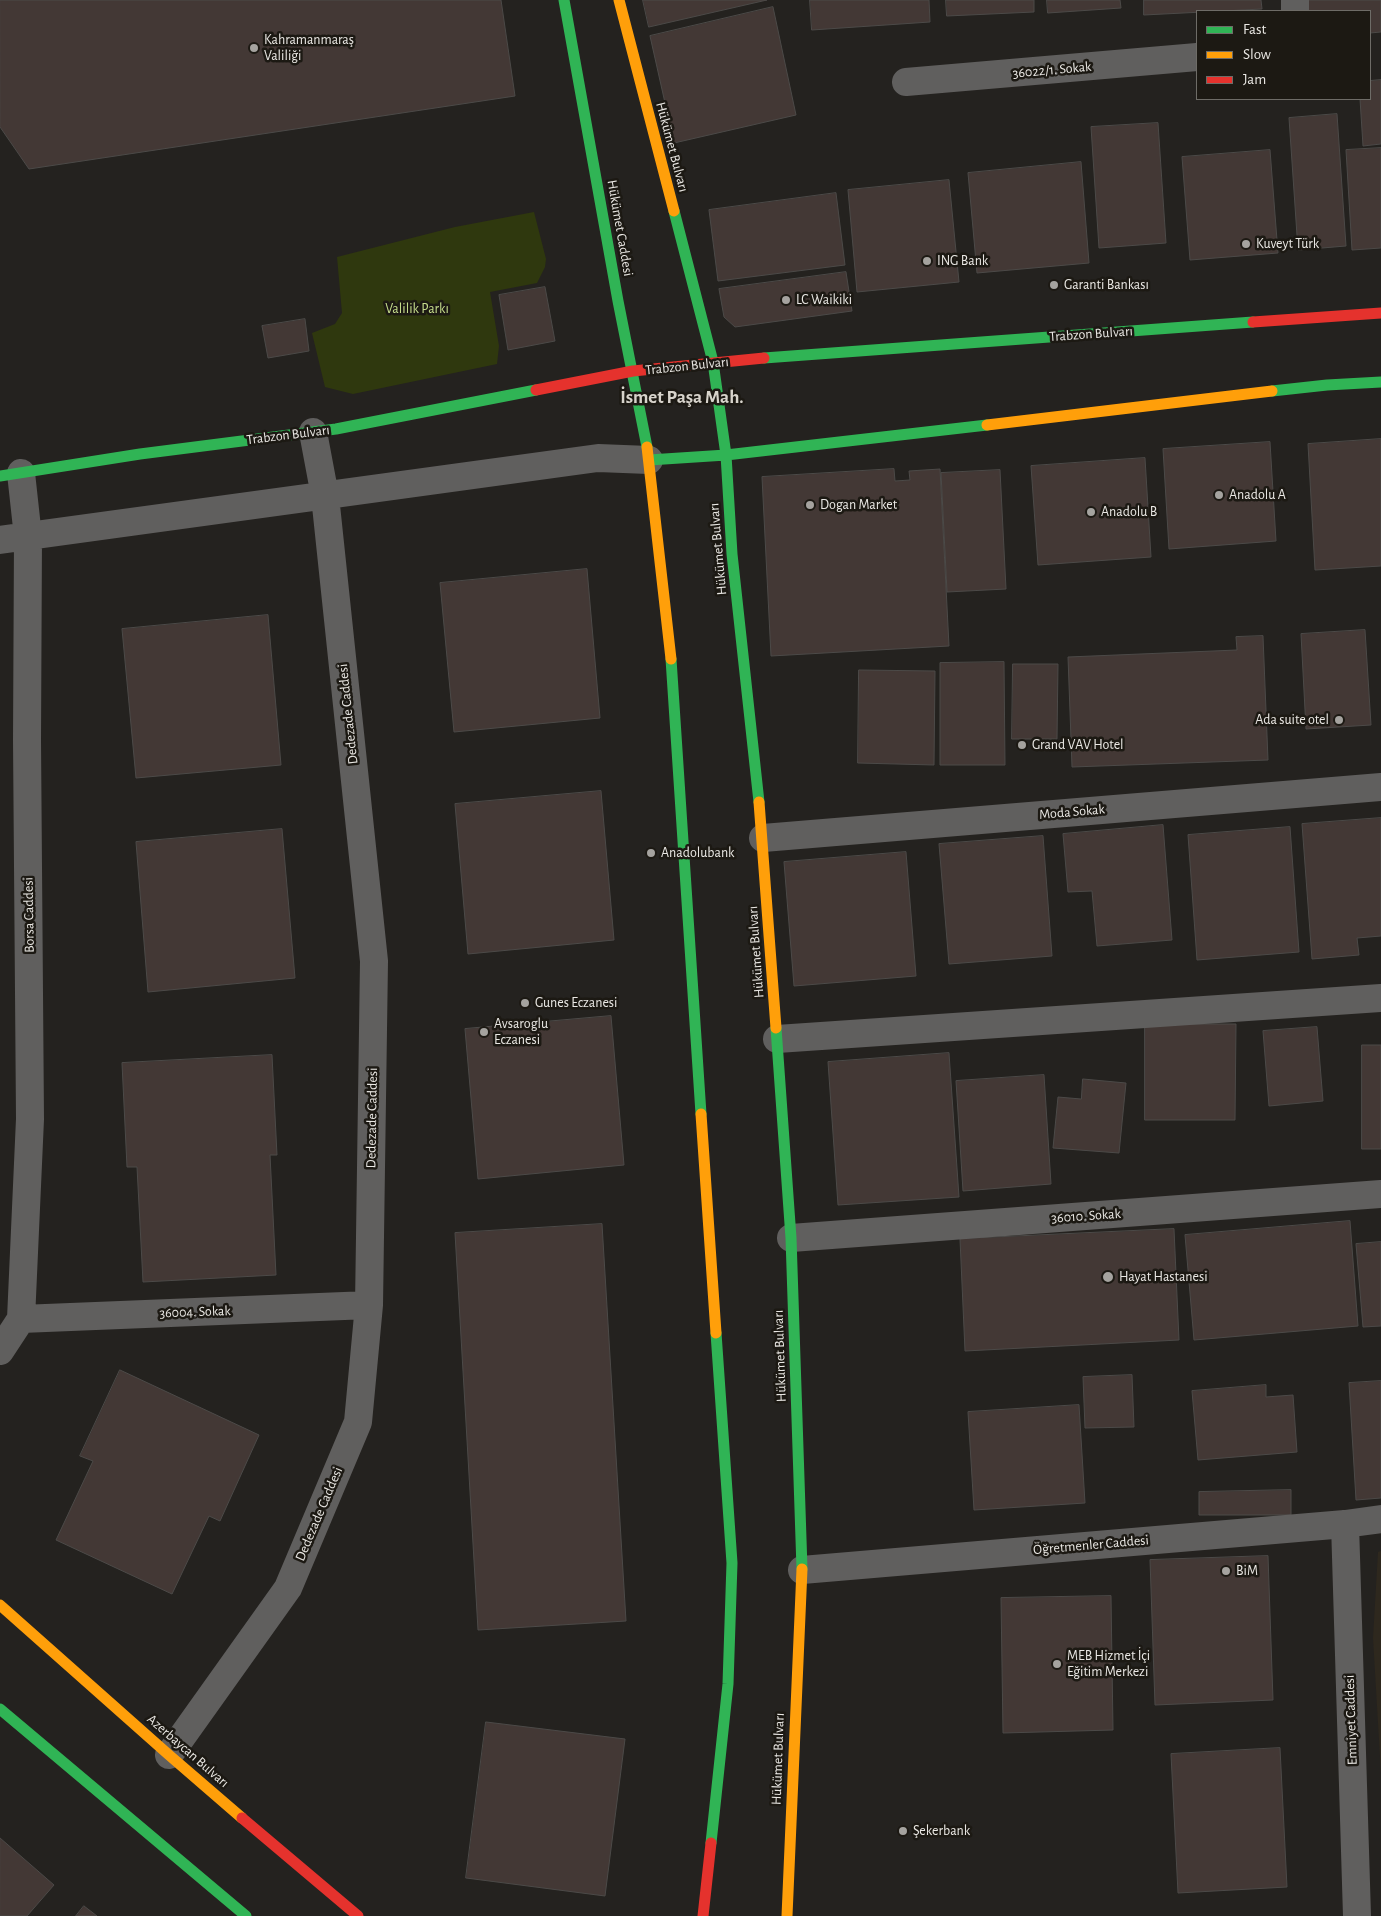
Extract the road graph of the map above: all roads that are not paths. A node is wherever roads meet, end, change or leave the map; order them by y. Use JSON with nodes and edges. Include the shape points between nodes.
{"nodes":[{"id":1,"x":564,"y":0,"type":"edge"},
{"id":2,"x":619,"y":0,"type":"edge"},
{"id":3,"x":1196,"y":57,"type":"edge"},
{"id":4,"x":906,"y":82,"type":"dead end"},
{"id":5,"x":1381,"y":313,"type":"edge"},
{"id":6,"x":713,"y":362,"type":"junction"},
{"id":7,"x":634,"y":372,"type":"junction"},
{"id":8,"x":1381,"y":382,"type":"edge"},
{"id":9,"x":313,"y":432,"type":"junction"},
{"id":10,"x":726,"y":455,"type":"junction"},
{"id":11,"x":649,"y":460,"type":"junction"},
{"id":12,"x":10,"y":474,"type":"edge"},
{"id":13,"x":325,"y":496,"type":"junction"},
{"id":14,"x":28,"y":538,"type":"junction"},
{"id":15,"x":0,"y":540,"type":"edge"},
{"id":16,"x":1381,"y":787,"type":"edge"},
{"id":17,"x":763,"y":838,"type":"junction"},
{"id":18,"x":1381,"y":998,"type":"edge"},
{"id":19,"x":777,"y":1039,"type":"junction"},
{"id":20,"x":1381,"y":1194,"type":"edge"},
{"id":21,"x":791,"y":1238,"type":"junction"},
{"id":22,"x":369,"y":1306,"type":"junction"},
{"id":23,"x":21,"y":1319,"type":"junction"},
{"id":24,"x":0,"y":1351,"type":"edge"},
{"id":25,"x":1381,"y":1520,"type":"edge"},
{"id":26,"x":1344,"y":1524,"type":"junction"},
{"id":27,"x":802,"y":1570,"type":"junction"},
{"id":28,"x":0,"y":1605,"type":"edge"},
{"id":29,"x":0,"y":1710,"type":"edge"},
{"id":30,"x":169,"y":1755,"type":"junction"},
{"id":31,"x":246,"y":1916,"type":"edge"},
{"id":32,"x":358,"y":1916,"type":"edge"},
{"id":33,"x":703,"y":1916,"type":"edge"},
{"id":34,"x":787,"y":1916,"type":"edge"},
{"id":35,"x":1357,"y":1916,"type":"edge"}],
"edges":[{"from":1,"to":7,"type":"main road","name":"Hükümet Caddesi","via":[[618,301]]},
{"from":2,"to":6,"type":"main road","name":"Hükümet Bulvarı"},
{"from":3,"to":4,"type":"street","name":"36022/1. Sokak"},
{"from":5,"to":6,"type":"main road","name":"Trabzon Bulvarı"},
{"from":6,"to":7,"type":"main road","name":"Trabzon Bulvarı"},
{"from":6,"to":10,"type":"main road","name":"Hükümet Bulvarı"},
{"from":7,"to":9,"type":"main road","name":"Trabzon Bulvarı"},
{"from":7,"to":11,"type":"main road","name":"Hükümet Caddesi"},
{"from":8,"to":10,"type":"main road","via":[[1327,385]]},
{"from":9,"to":12,"type":"main road","name":"Trabzon Bulvarı"},
{"from":9,"to":13,"type":"street","name":"Dedezade Caddesi"},
{"from":10,"to":11,"type":"main road"},
{"from":10,"to":17,"type":"main road","name":"Hükümet Bulvarı","via":[[732,554]]},
{"from":11,"to":13,"type":"street","via":[[598,458]]},
{"from":11,"to":33,"type":"main road","via":[[670,646],[732,1563],[728,1684]]},
{"from":12,"to":14,"type":"street","name":"Borsa Caddesi"},
{"from":13,"to":14,"type":"street"},
{"from":13,"to":22,"type":"street","name":"Dedezade Caddesi","via":[[374,961]]},
{"from":14,"to":15,"type":"street"},
{"from":14,"to":23,"type":"street","name":"Borsa Caddesi","via":[[30,1119]]},
{"from":16,"to":17,"type":"street","name":"Moda Sokak"},
{"from":17,"to":19,"type":"main road","name":"Hükümet Bulvarı"},
{"from":18,"to":19,"type":"street"},
{"from":19,"to":21,"type":"main road","name":"Hükümet Bulvarı"},
{"from":20,"to":21,"type":"street","name":"36010. Sokak"},
{"from":21,"to":27,"type":"main road","name":"Hükümet Bulvarı"},
{"from":22,"to":23,"type":"street","name":"36004. Sokak"},
{"from":22,"to":30,"type":"street","name":"Dedezade Caddesi","via":[[358,1422],[288,1588]]},
{"from":23,"to":24,"type":"street"},
{"from":25,"to":26,"type":"street","name":"Öğretmenler Caddesi"},
{"from":26,"to":27,"type":"street","name":"Öğretmenler Caddesi"},
{"from":26,"to":35,"type":"street","name":"Emniyet Caddesi"},
{"from":27,"to":34,"type":"main road","name":"Hükümet Bulvarı"},
{"from":28,"to":30,"type":"main road","name":"Azerbaycan Bulvarı"},
{"from":29,"to":31,"type":"main road"},
{"from":30,"to":32,"type":"main road","name":"Azerbaycan Bulvarı"}]}
